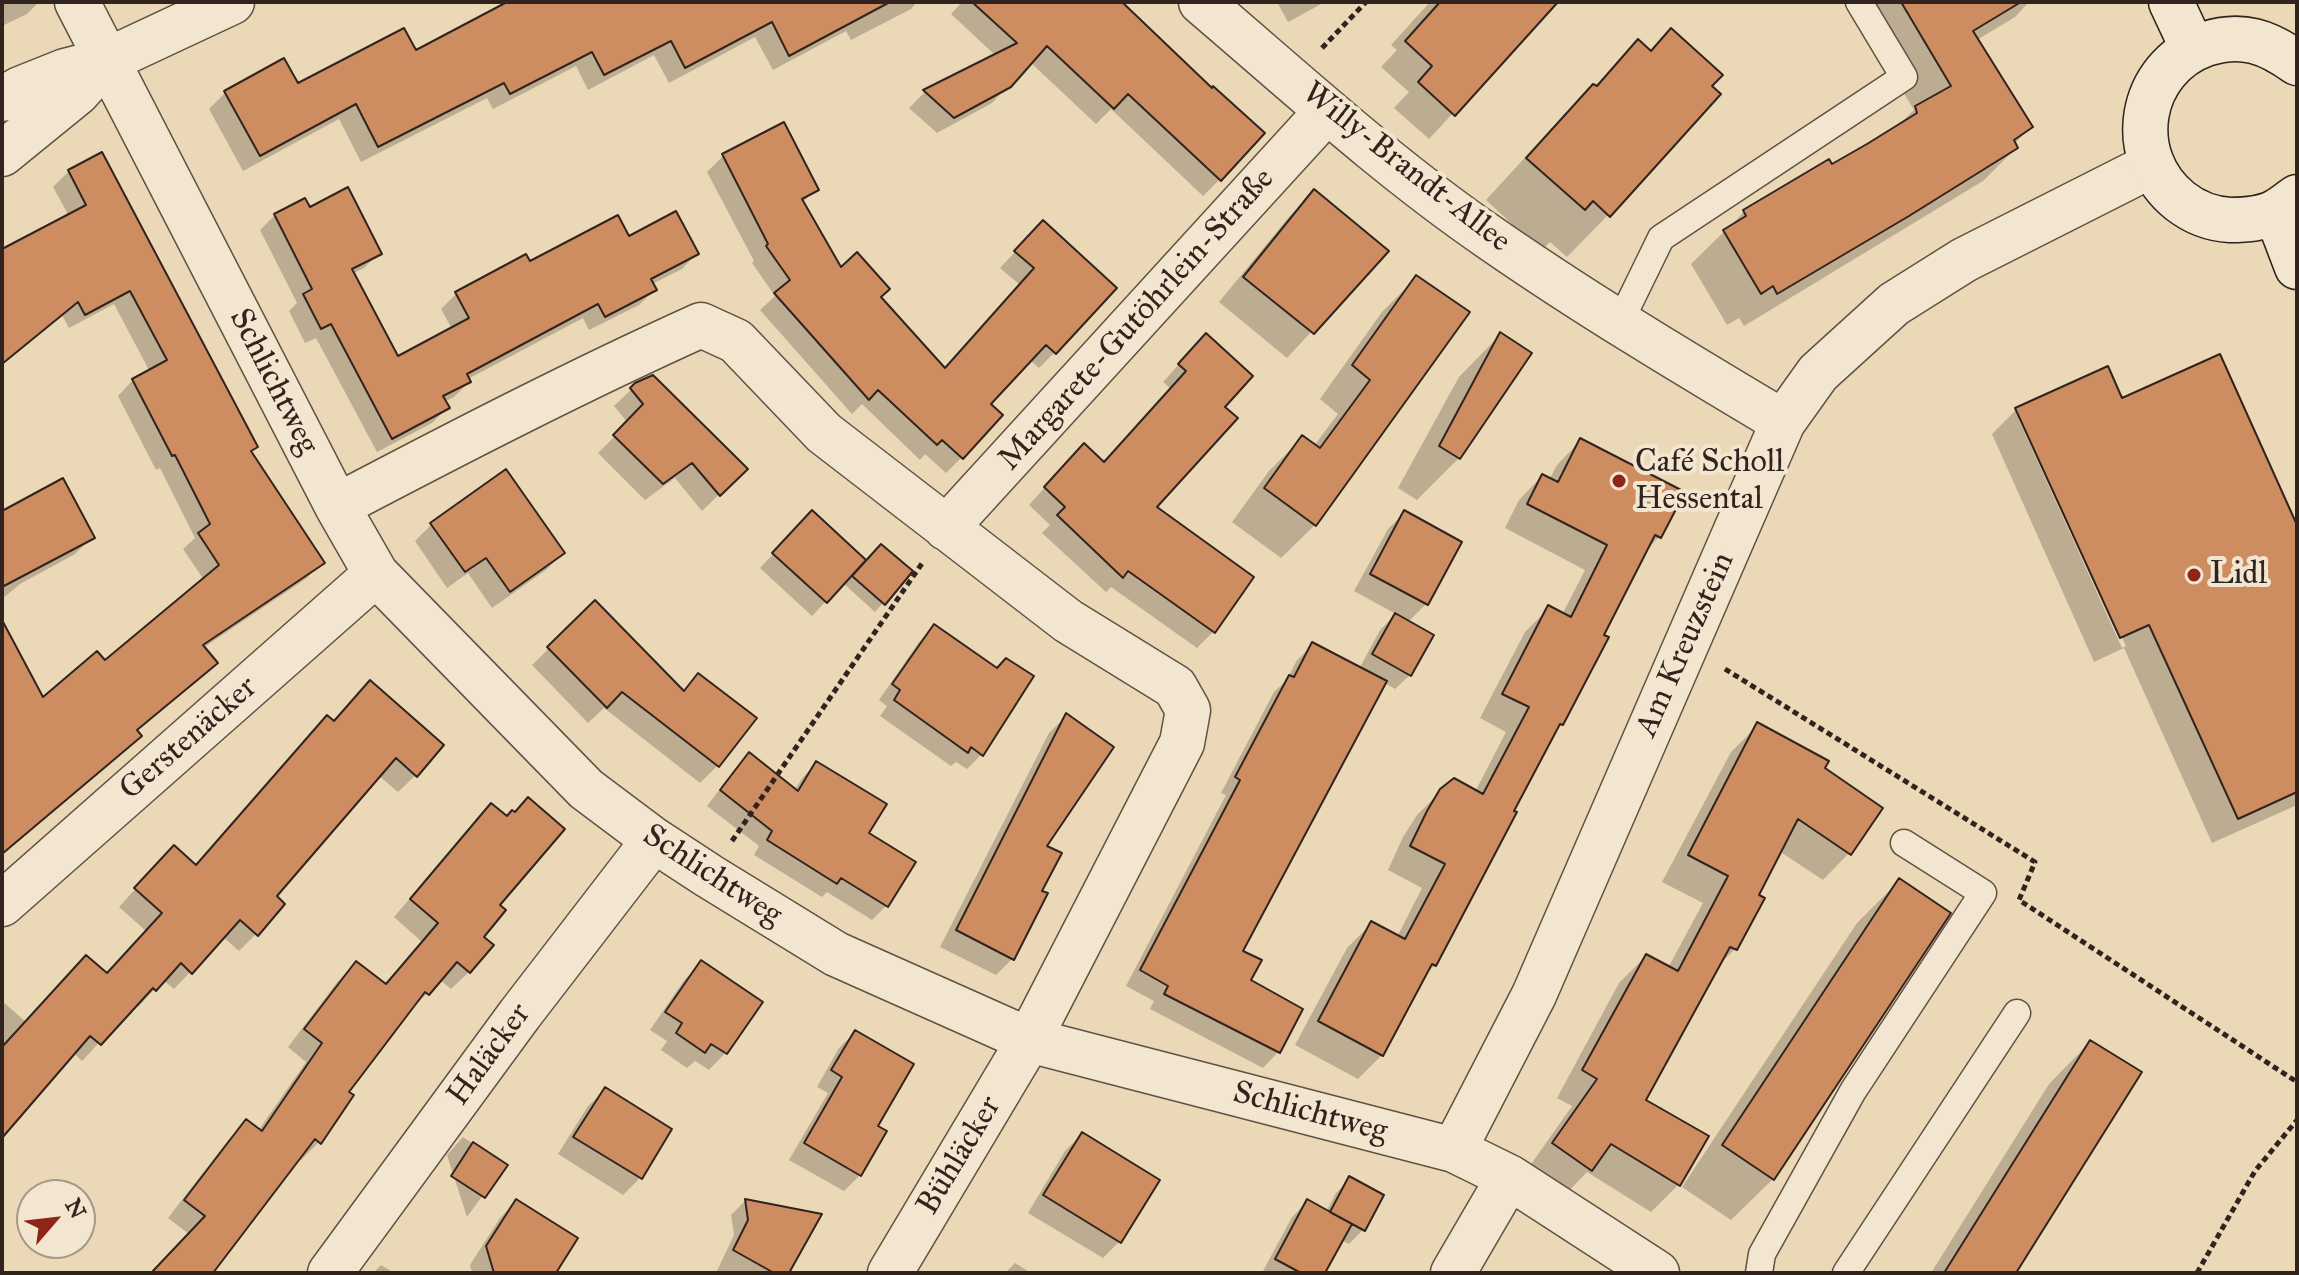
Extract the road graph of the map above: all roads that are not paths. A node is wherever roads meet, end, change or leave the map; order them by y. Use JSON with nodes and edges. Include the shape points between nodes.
{"nodes":[{"id":1,"x":77,"y":2,"type":"edge"},
{"id":2,"x":232,"y":2,"type":"edge"},
{"id":3,"x":1201,"y":2,"type":"edge"},
{"id":4,"x":1859,"y":2,"type":"edge"},
{"id":5,"x":2171,"y":2,"type":"edge"},
{"id":6,"x":2193,"y":49,"type":"junction"},
{"id":7,"x":108,"y":60,"type":"junction"},
{"id":8,"x":2297,"y":63,"type":"edge"},
{"id":9,"x":2,"y":99,"type":"edge"},
{"id":10,"x":1327,"y":111,"type":"junction"},
{"id":11,"x":2,"y":154,"type":"edge"},
{"id":12,"x":2152,"y":165,"type":"junction"},
{"id":13,"x":2287,"y":204,"type":"edge"},
{"id":14,"x":2297,"y":267,"type":"edge"},
{"id":15,"x":1620,"y":322,"type":"junction"},
{"id":16,"x":1783,"y":422,"type":"junction"},
{"id":17,"x":337,"y":506,"type":"junction"},
{"id":18,"x":946,"y":528,"type":"junction"},
{"id":19,"x":376,"y":574,"type":"junction"},
{"id":20,"x":654,"y":840,"type":"junction"},
{"id":21,"x":1904,"y":843,"type":"dead end"},
{"id":22,"x":2,"y":904,"type":"edge"},
{"id":23,"x":2017,"y":1013,"type":"dead end"},
{"id":24,"x":1029,"y":1040,"type":"junction"},
{"id":25,"x":1454,"y":1150,"type":"junction"},
{"id":26,"x":1509,"y":1177,"type":"junction"},
{"id":27,"x":1628,"y":1265,"type":"edge"},
{"id":28,"x":330,"y":1273,"type":"edge"},
{"id":29,"x":890,"y":1273,"type":"edge"},
{"id":30,"x":1453,"y":1273,"type":"edge"},
{"id":31,"x":1759,"y":1273,"type":"edge"},
{"id":32,"x":1846,"y":1273,"type":"edge"}],
"edges":[{"from":1,"to":7,"type":"street","name":"Schlichtweg"},
{"from":2,"to":7,"type":"street"},
{"from":3,"to":10,"type":"street","name":"Willy-Brandt-Allee"},
{"from":4,"to":15,"type":"lane","via":[[1904,77],[1661,238]]},
{"from":5,"to":6,"type":"street"},
{"from":6,"to":8,"type":"street","via":[[2220,40],[2249,39],[2276,48]]},
{"from":6,"to":12,"type":"street","via":[[2171,65],[2146,112],[2145,139]]},
{"from":7,"to":9,"type":"street","via":[[65,71]]},
{"from":7,"to":11,"type":"street","via":[[77,93]]},
{"from":7,"to":17,"type":"street","name":"Schlichtweg"},
{"from":10,"to":15,"type":"street","name":"Willy-Brandt-Allee","via":[[1488,236]]},
{"from":10,"to":18,"type":"street","name":"Margarete-Gutöhrlein-Straße"},
{"from":12,"to":13,"type":"street","via":[[2167,190],[2190,209],[2218,220],[2248,220]]},
{"from":12,"to":16,"type":"street","name":"Am Kreuzstein","via":[[1964,260],[1894,304],[1818,373]]},
{"from":13,"to":14,"type":"street"},
{"from":15,"to":16,"type":"street","name":"Willy-Brandt-Allee"},
{"from":16,"to":25,"type":"street","name":"Am Kreuzstein","via":[[1534,995]]},
{"from":17,"to":18,"type":"street","via":[[701,325],[736,341],[824,433]]},
{"from":17,"to":19,"type":"street","name":"Schlichtweg"},
{"from":18,"to":24,"type":"street","via":[[1068,621],[1175,687],[1188,710],[1182,743]]},
{"from":19,"to":20,"type":"street","name":"Schlichtweg","via":[[586,789]]},
{"from":19,"to":22,"type":"street","name":"Gerstenäcker"},
{"from":20,"to":24,"type":"street","name":"Schlichtweg","via":[[836,954]]},
{"from":20,"to":28,"type":"street","name":"Haläcker"},
{"from":21,"to":31,"type":"lane","via":[[1983,893],[1853,1091],[1762,1254]]},
{"from":23,"to":32,"type":"lane"},
{"from":24,"to":25,"type":"street","name":"Schlichtweg"},
{"from":24,"to":29,"type":"street","name":"Bühläcker"},
{"from":25,"to":26,"type":"street","name":"Schlichtweg"},
{"from":26,"to":27,"type":"street","name":"Schlichtweg"},
{"from":26,"to":30,"type":"street"}]}
